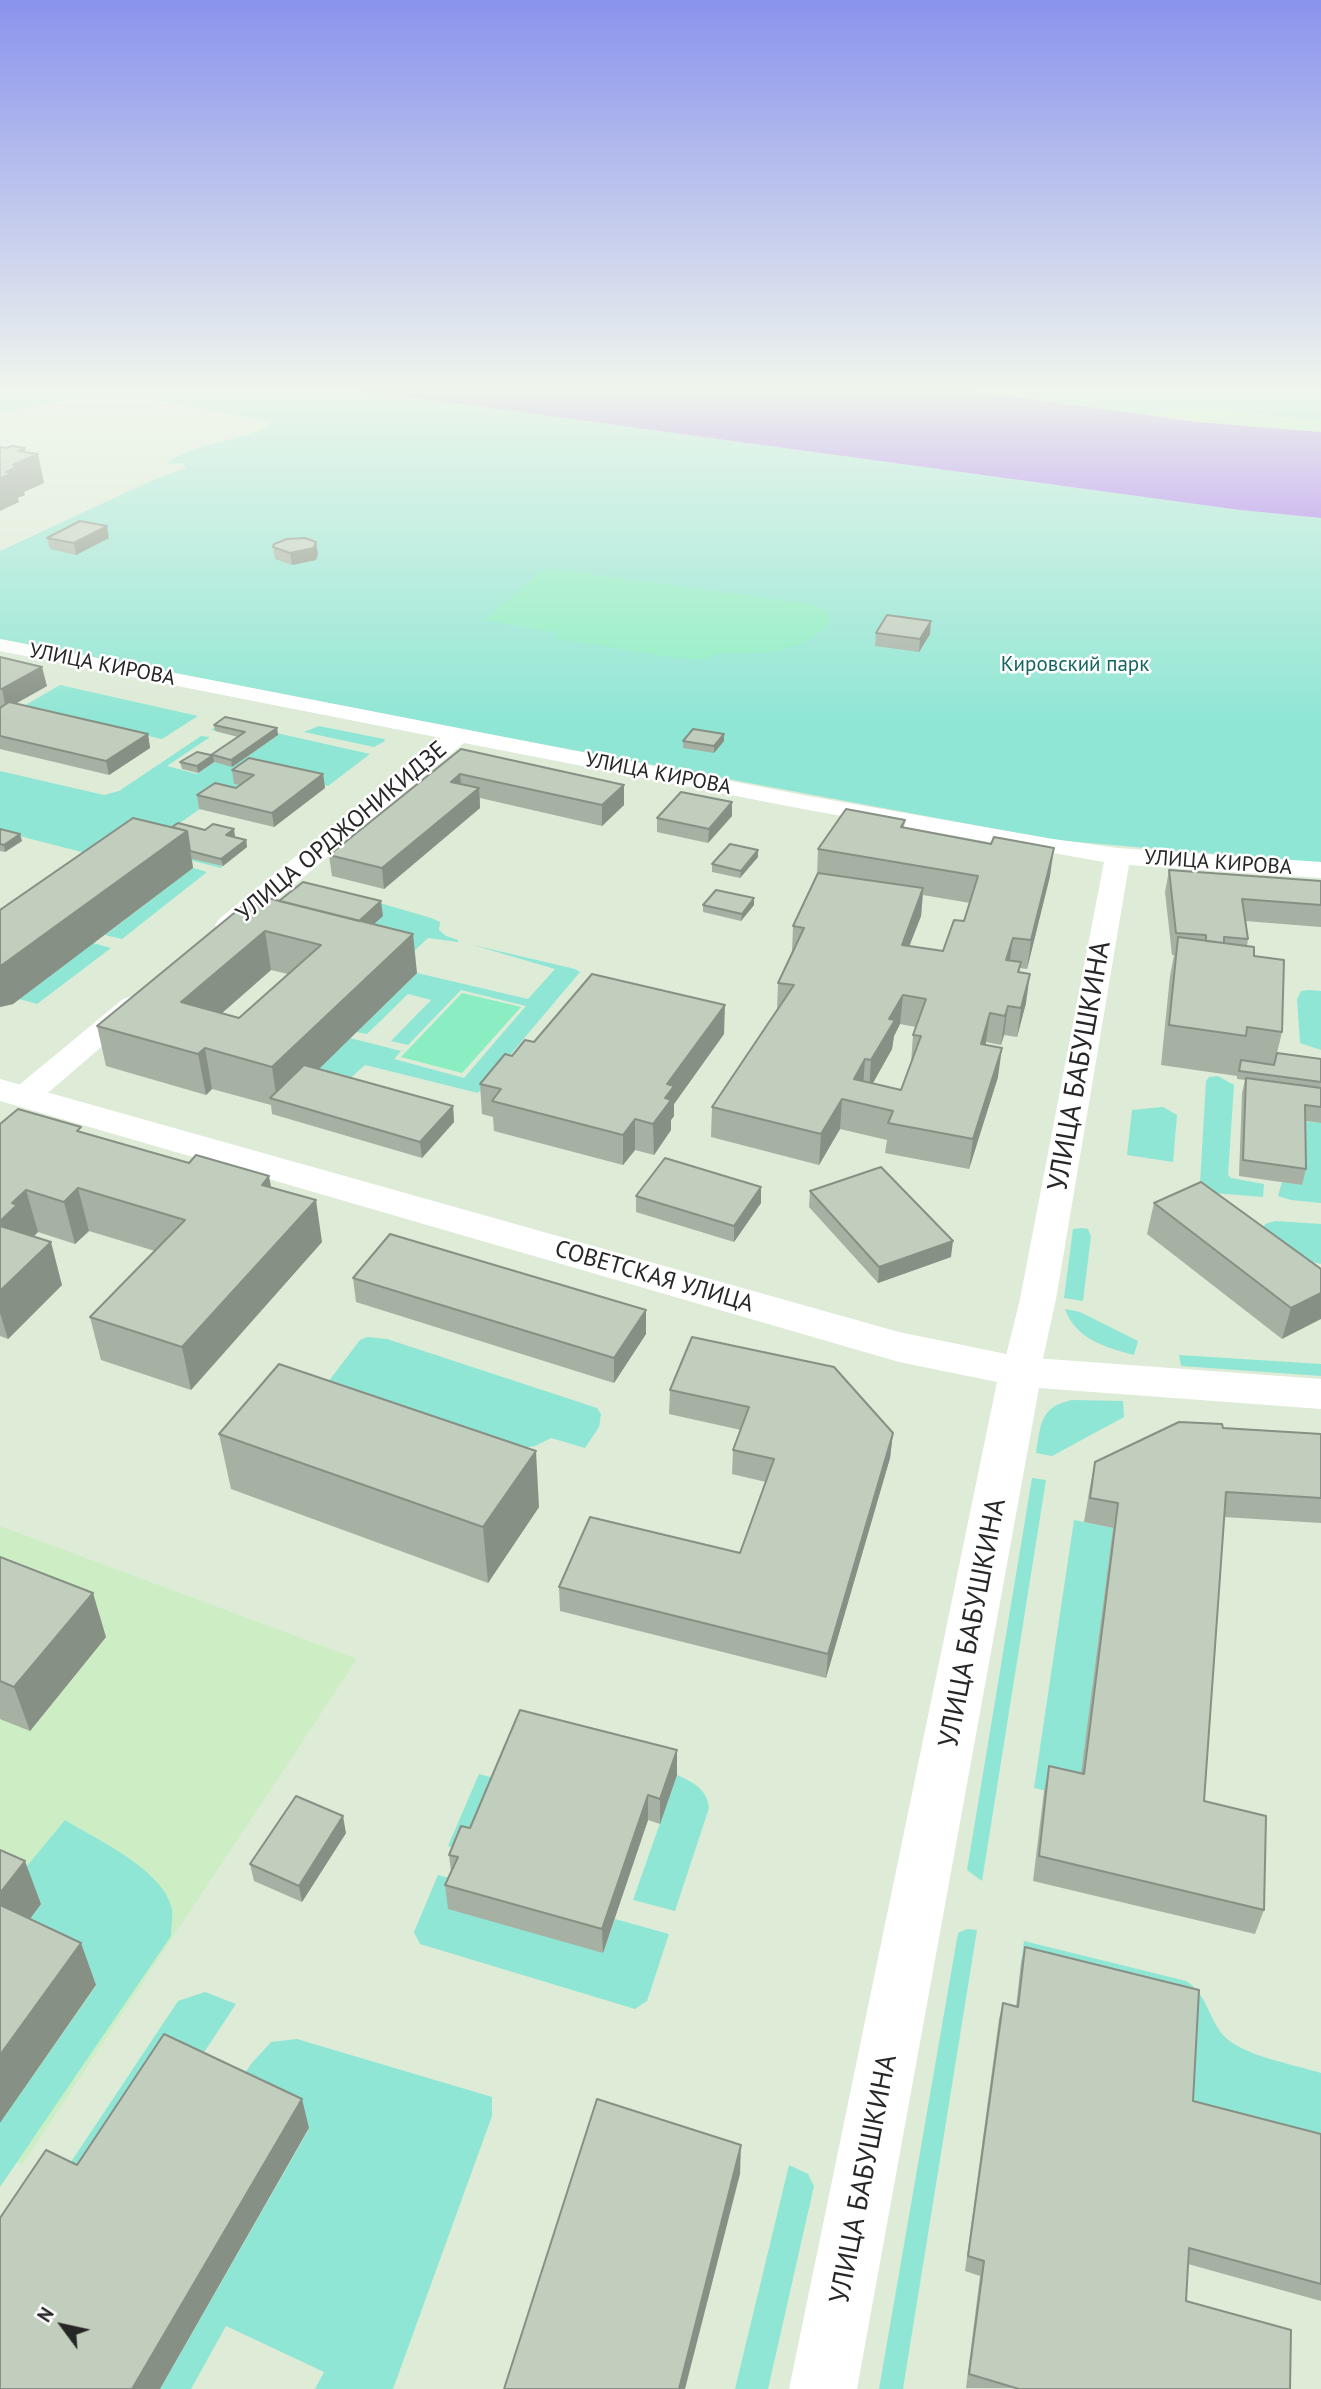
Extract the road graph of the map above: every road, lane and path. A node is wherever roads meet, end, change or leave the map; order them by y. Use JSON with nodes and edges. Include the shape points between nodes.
{"nodes":[{"id":1,"x":0,"y":645,"type":"edge"},
{"id":2,"x":459,"y":735,"type":"junction"},
{"id":3,"x":1118,"y":856,"type":"junction"},
{"id":4,"x":1321,"y":870,"type":"edge"},
{"id":5,"x":212,"y":939,"type":"edge"},
{"id":6,"x":148,"y":992,"type":"edge"},
{"id":7,"x":8,"y":1101,"type":"edge"},
{"id":8,"x":1021,"y":1372,"type":"junction"},
{"id":9,"x":1321,"y":1394,"type":"edge"},
{"id":10,"x":823,"y":2389,"type":"edge"}],
"edges":[{"from":1,"to":2,"type":"street","name":"УЛИЦА КИРОВА"},
{"from":2,"to":3,"type":"street","name":"УЛИЦА КИРОВА"},
{"from":2,"to":5,"type":"street","name":"УЛИЦА ОРДЖОНИКИДЗЕ"},
{"from":3,"to":4,"type":"street","name":"УЛИЦА КИРОВА"},
{"from":3,"to":8,"type":"street","name":"УЛИЦА БАБУШКИНА"},
{"from":6,"to":7,"type":"street"},
{"from":7,"to":8,"type":"main road","name":"СОВЕТСКАЯ УЛИЦА","via":[[899,1348]]},
{"from":8,"to":9,"type":"main road","name":"СОВЕТСКАЯ УЛИЦА"},
{"from":8,"to":10,"type":"main road","name":"УЛИЦА БАБУШКИНА"}]}
